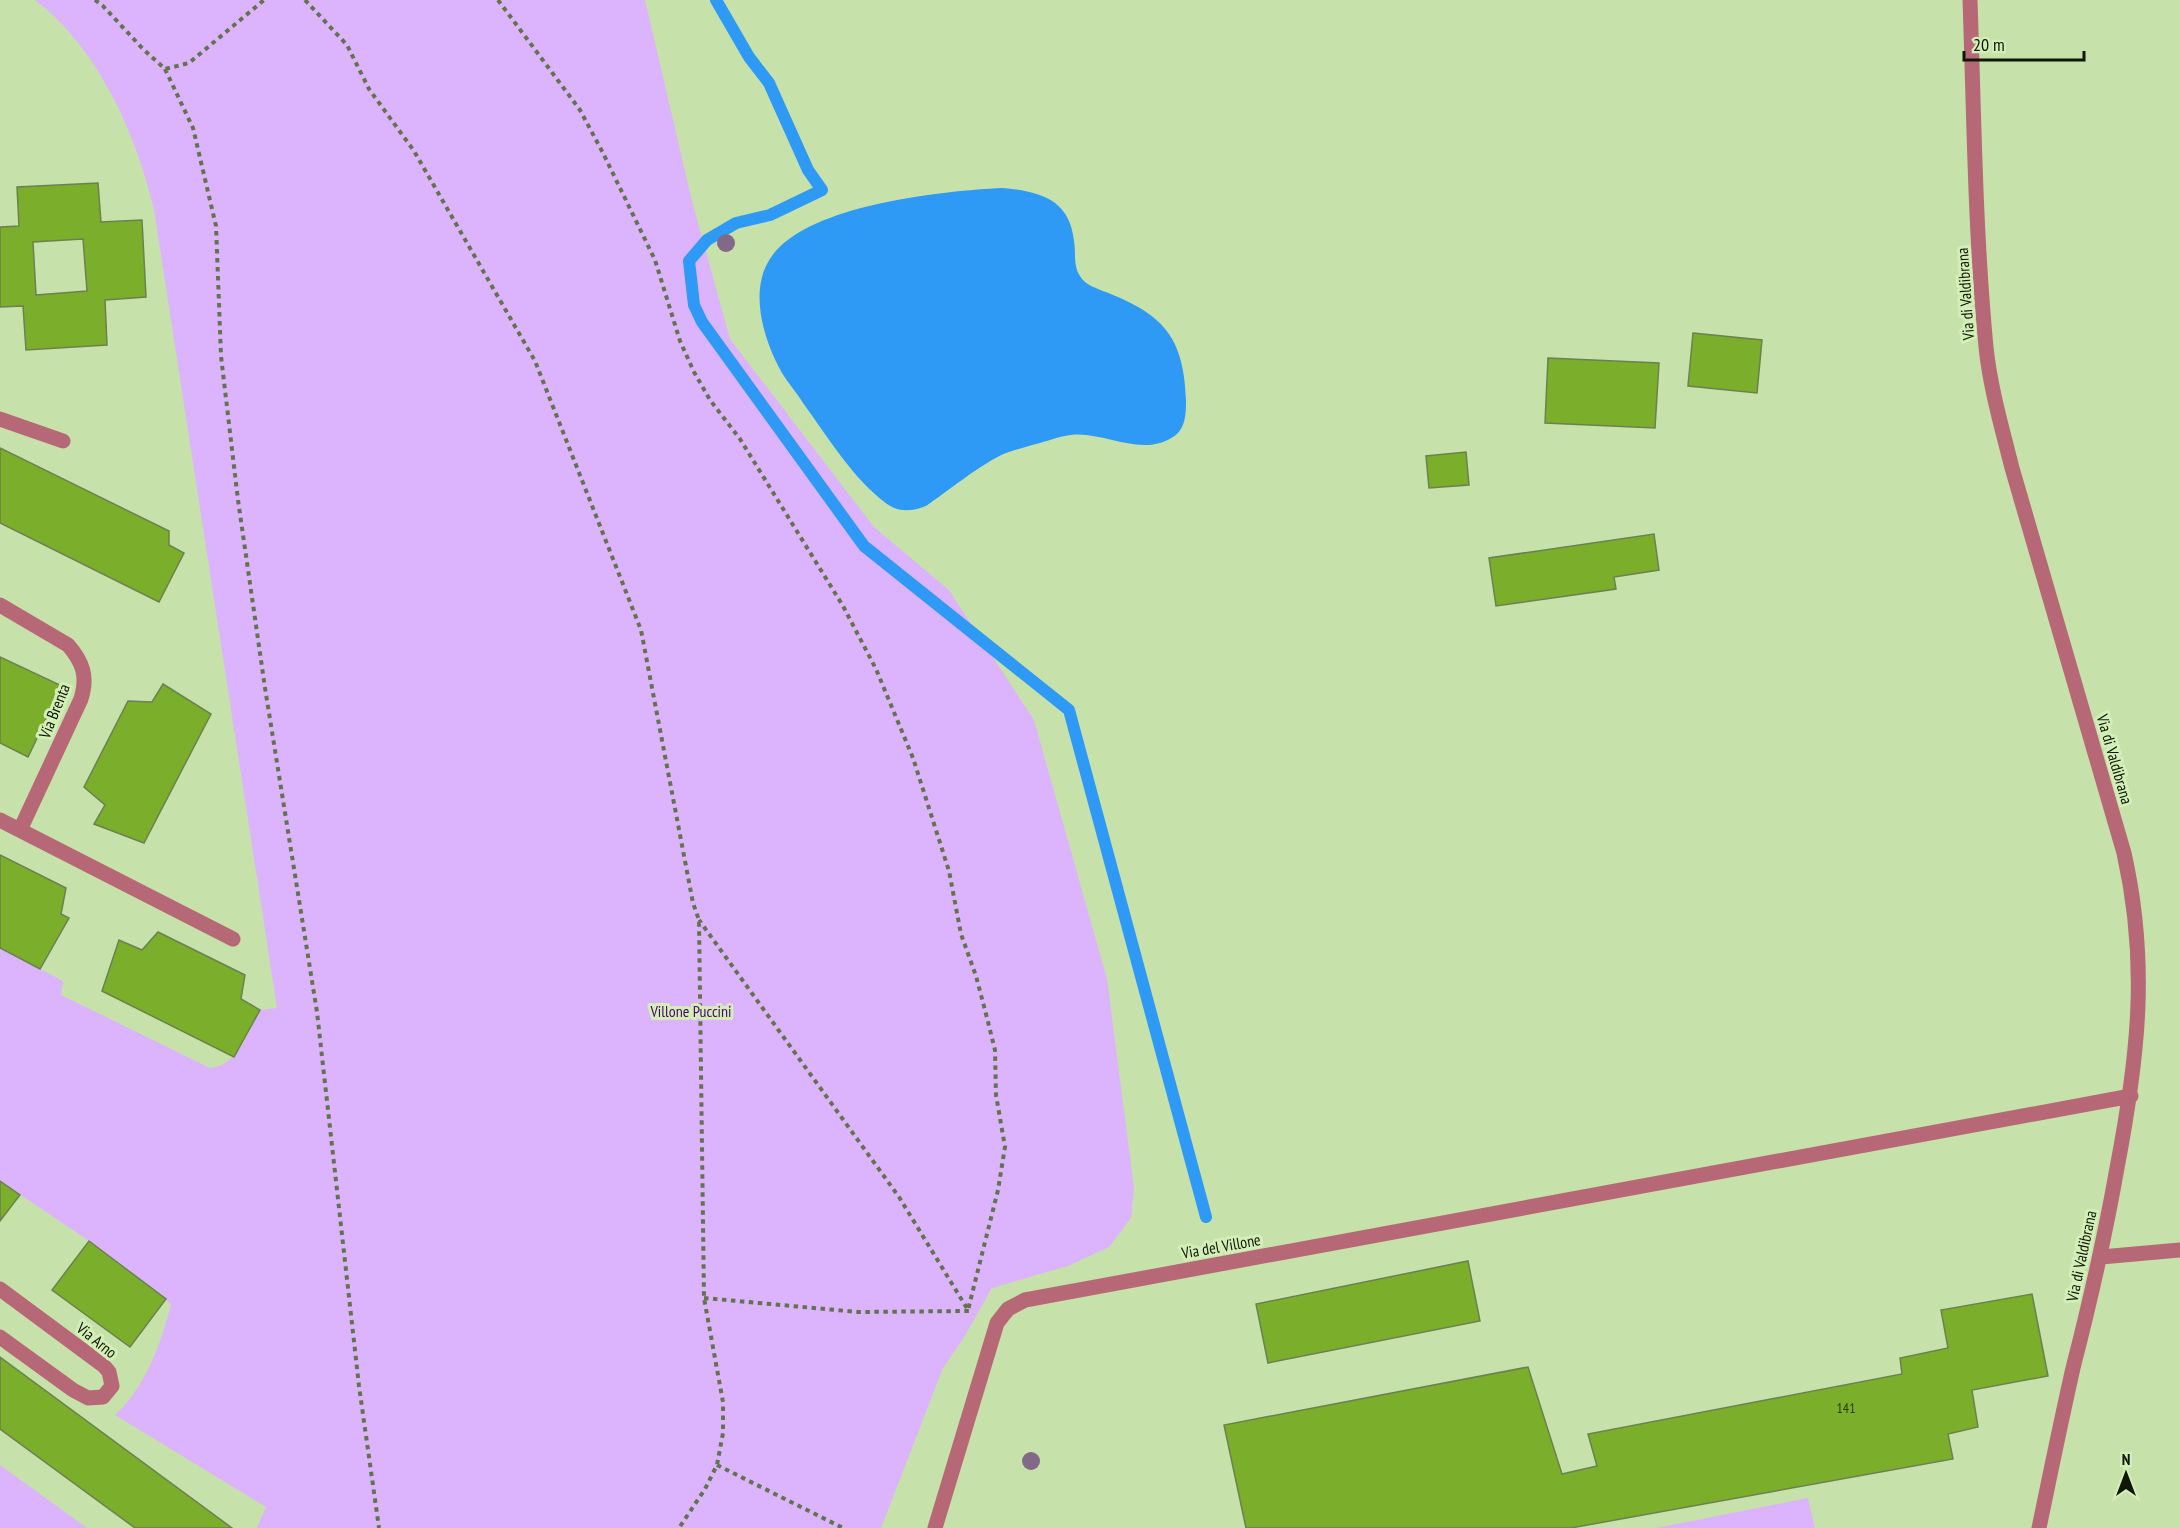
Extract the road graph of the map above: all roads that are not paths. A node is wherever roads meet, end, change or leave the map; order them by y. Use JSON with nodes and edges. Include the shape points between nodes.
{"nodes":[{"id":1,"x":1970,"y":0,"type":"edge"},
{"id":2,"x":0,"y":419,"type":"edge"},
{"id":3,"x":63,"y":441,"type":"dead end"},
{"id":4,"x":0,"y":605,"type":"edge"},
{"id":5,"x":0,"y":820,"type":"edge"},
{"id":6,"x":20,"y":830,"type":"junction"},
{"id":7,"x":233,"y":939,"type":"dead end"},
{"id":8,"x":2131,"y":1096,"type":"junction"},
{"id":9,"x":2180,"y":1250,"type":"edge"},
{"id":10,"x":2101,"y":1257,"type":"junction"},
{"id":11,"x":0,"y":1289,"type":"edge"},
{"id":12,"x":0,"y":1337,"type":"edge"},
{"id":13,"x":935,"y":1528,"type":"edge"},
{"id":14,"x":2039,"y":1528,"type":"edge"}],
"edges":[{"from":1,"to":8,"type":"street","name":"Via di Valdibrana","via":[[1986,349],[2012,468],[2132,889],[2139,980]]},
{"from":2,"to":3,"type":"street"},
{"from":4,"to":6,"type":"street","name":"Via Brenta","via":[[68,645],[85,675],[81,699]]},
{"from":5,"to":6,"type":"street"},
{"from":6,"to":7,"type":"street"},
{"from":8,"to":10,"type":"street","name":"Via di Valdibrana"},
{"from":8,"to":13,"type":"street","name":"Via del Villone","via":[[1025,1300],[1008,1309],[997,1323]]},
{"from":9,"to":10,"type":"street"},
{"from":10,"to":14,"type":"street","name":"Via di Valdibrana"},
{"from":11,"to":12,"type":"street","name":"Via Arno","via":[[104,1366],[111,1386],[103,1397],[88,1398]]}]}
